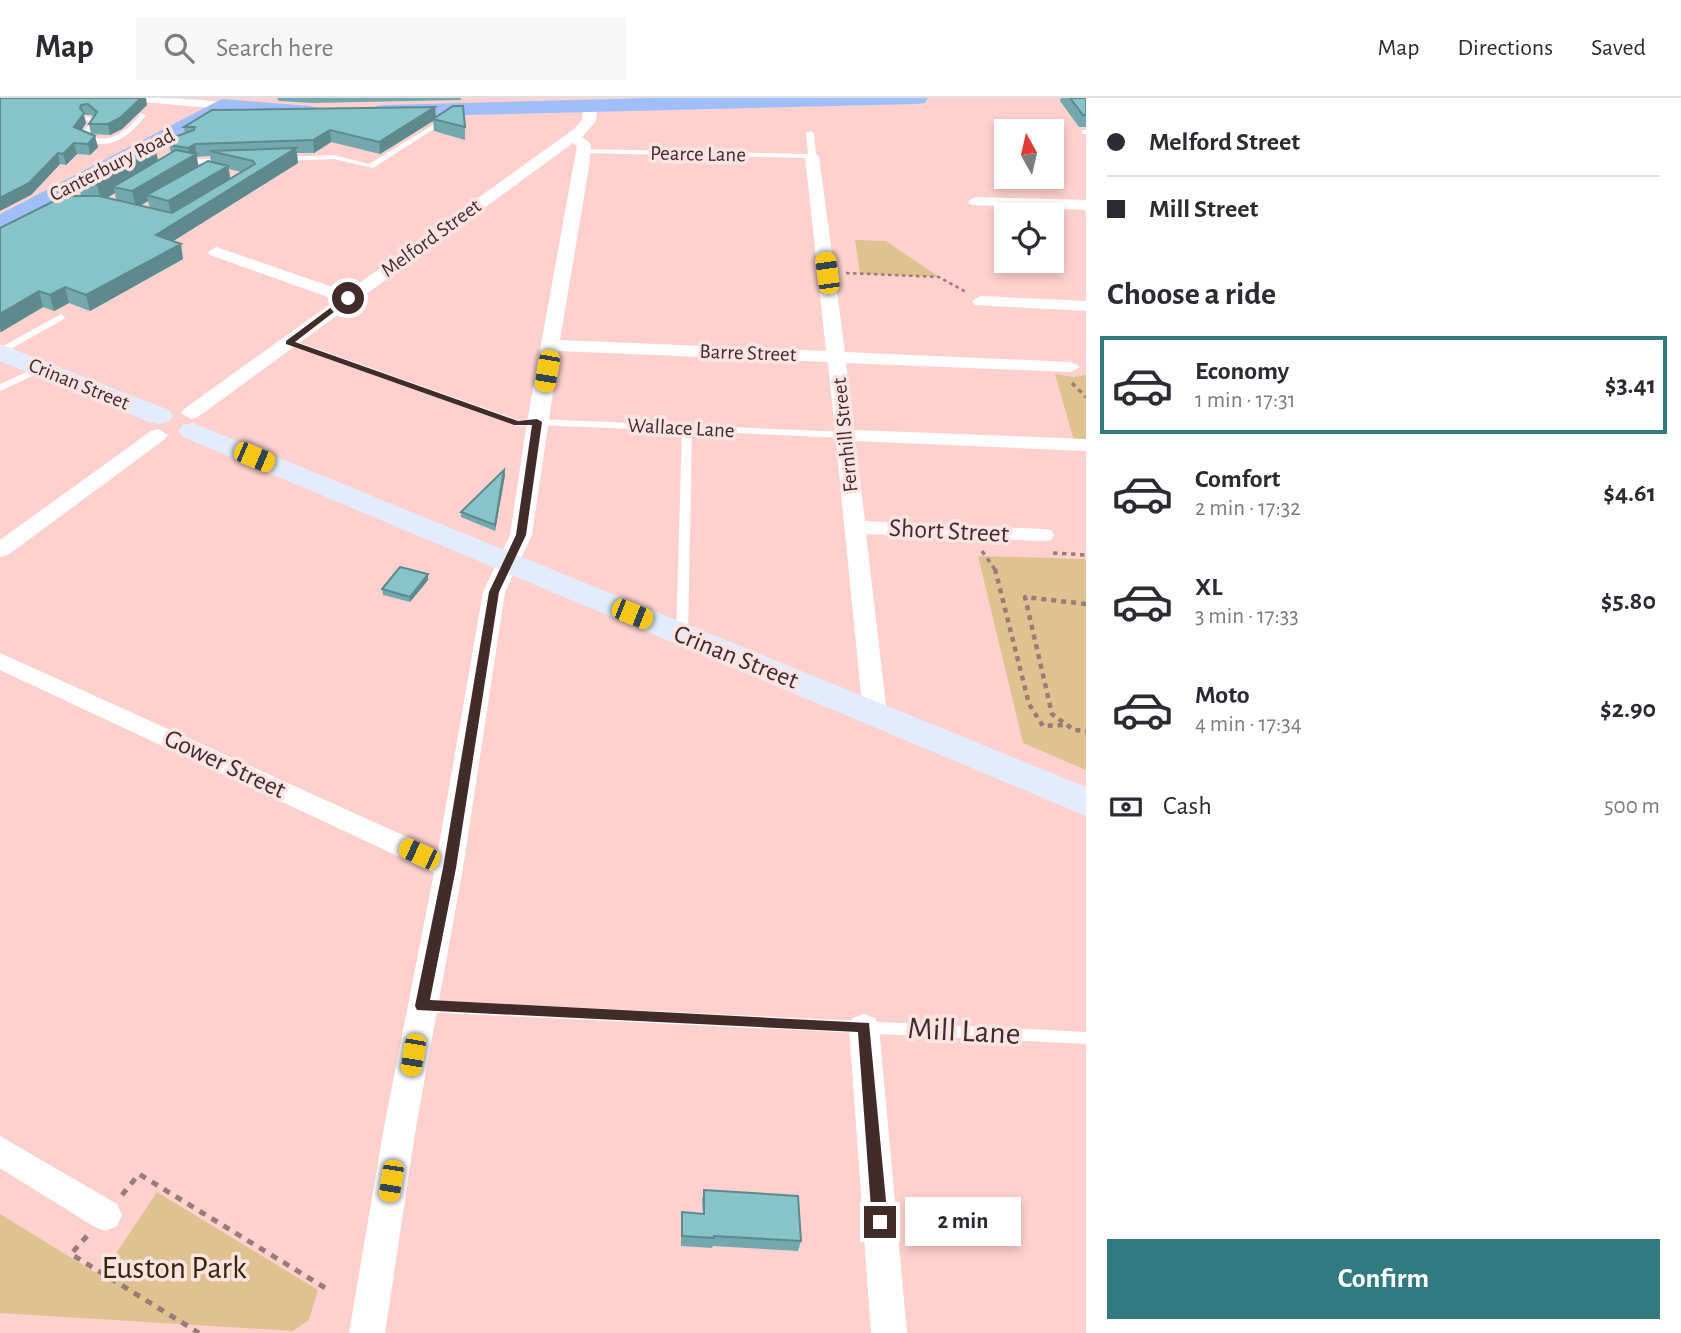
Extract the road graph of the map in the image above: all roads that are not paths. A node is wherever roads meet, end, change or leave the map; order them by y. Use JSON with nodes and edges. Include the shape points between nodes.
{"nodes":[{"id":1,"x":143,"y":98,"type":"edge"},
{"id":2,"x":917,"y":98,"type":"edge"},
{"id":3,"x":871,"y":99,"type":"edge"},
{"id":4,"x":222,"y":105,"type":"junction"},
{"id":5,"x":590,"y":106,"type":"junction"},
{"id":6,"x":461,"y":109,"type":"junction"},
{"id":7,"x":367,"y":111,"type":"edge"},
{"id":8,"x":326,"y":112,"type":"edge"},
{"id":9,"x":143,"y":116,"type":"edge"},
{"id":10,"x":87,"y":118,"type":"edge"},
{"id":11,"x":810,"y":133,"type":"dead end"},
{"id":12,"x":568,"y":140,"type":"junction"},
{"id":13,"x":583,"y":156,"type":"junction"},
{"id":14,"x":812,"y":156,"type":"junction"},
{"id":15,"x":269,"y":159,"type":"edge"},
{"id":16,"x":243,"y":160,"type":"edge"},
{"id":17,"x":539,"y":161,"type":"junction"},
{"id":18,"x":116,"y":163,"type":"junction"},
{"id":19,"x":141,"y":163,"type":"edge"},
{"id":20,"x":221,"y":170,"type":"edge"},
{"id":21,"x":976,"y":202,"type":"dead end"},
{"id":22,"x":1086,"y":205,"type":"edge"},
{"id":23,"x":0,"y":224,"type":"edge"},
{"id":24,"x":216,"y":252,"type":"dead end"},
{"id":25,"x":348,"y":298,"type":"junction"},
{"id":26,"x":982,"y":301,"type":"road end"},
{"id":27,"x":1086,"y":306,"type":"edge"},
{"id":28,"x":61,"y":317,"type":"dead end"},
{"id":29,"x":289,"y":342,"type":"junction"},
{"id":30,"x":551,"y":345,"type":"junction"},
{"id":31,"x":0,"y":352,"type":"edge"},
{"id":32,"x":836,"y":356,"type":"junction"},
{"id":33,"x":1071,"y":367,"type":"dead end"},
{"id":34,"x":32,"y":373,"type":"junction"},
{"id":35,"x":0,"y":388,"type":"edge"},
{"id":36,"x":192,"y":422,"type":"junction"},
{"id":37,"x":537,"y":422,"type":"junction"},
{"id":38,"x":158,"y":425,"type":"junction"},
{"id":39,"x":687,"y":428,"type":"junction"},
{"id":40,"x":845,"y":435,"type":"junction"},
{"id":41,"x":1086,"y":445,"type":"edge"},
{"id":42,"x":856,"y":527,"type":"junction"},
{"id":43,"x":1042,"y":544,"type":"road end"},
{"id":44,"x":0,"y":550,"type":"edge"},
{"id":45,"x":508,"y":563,"type":"junction"},
{"id":46,"x":682,"y":635,"type":"junction"},
{"id":47,"x":0,"y":661,"type":"edge"},
{"id":48,"x":875,"y":714,"type":"junction"},
{"id":49,"x":1086,"y":803,"type":"edge"},
{"id":50,"x":449,"y":868,"type":"junction"},
{"id":51,"x":422,"y":1006,"type":"junction"},
{"id":52,"x":864,"y":1027,"type":"junction"},
{"id":53,"x":1086,"y":1038,"type":"edge"},
{"id":54,"x":0,"y":1151,"type":"edge"},
{"id":55,"x":106,"y":1214,"type":"road end"},
{"id":56,"x":367,"y":1333,"type":"edge"},
{"id":57,"x":889,"y":1333,"type":"edge"}],
"edges":[{"from":1,"to":4,"type":"street"},
{"from":2,"to":3,"type":"highway"},
{"from":3,"to":5,"type":"highway"},
{"from":4,"to":8,"type":"highway"},
{"from":4,"to":18,"type":"highway","name":"Canterbury Road"},
{"from":5,"to":6,"type":"highway"},
{"from":5,"to":12,"type":"street","name":"Melford Street","via":[[587,125]]},
{"from":6,"to":7,"type":"highway"},
{"from":6,"to":15,"type":"lane","via":[[370,166],[334,157]]},
{"from":9,"to":10,"type":"lane","via":[[125,138],[111,141],[83,137],[94,123]]},
{"from":11,"to":14,"type":"lane"},
{"from":12,"to":13,"type":"street"},
{"from":12,"to":17,"type":"street","name":"Melford Street"},
{"from":13,"to":14,"type":"lane","name":"Pearce Lane"},
{"from":13,"to":17,"type":"street"},
{"from":13,"to":30,"type":"street"},
{"from":14,"to":32,"type":"street","name":"Fernhill Street"},
{"from":16,"to":20,"type":"lane","via":[[175,165]]},
{"from":17,"to":25,"type":"street","name":"Melford Street"},
{"from":18,"to":19,"type":"lane"},
{"from":18,"to":23,"type":"highway","name":"Canterbury Road"},
{"from":21,"to":22,"type":"street"},
{"from":24,"to":25,"type":"street"},
{"from":25,"to":29,"type":"street","name":"Melford Street"},
{"from":26,"to":27,"type":"street"},
{"from":28,"to":31,"type":"lane"},
{"from":29,"to":36,"type":"street","name":"Melford Street"},
{"from":29,"to":37,"type":"lane","name":"Wallace Lane","via":[[517,423]]},
{"from":30,"to":32,"type":"street","name":"Barre Street"},
{"from":30,"to":37,"type":"street"},
{"from":31,"to":34,"type":"street","name":"Crinan Street"},
{"from":32,"to":33,"type":"street","name":"Barre Street"},
{"from":32,"to":40,"type":"street","name":"Fernhill Street"},
{"from":34,"to":35,"type":"lane"},
{"from":34,"to":38,"type":"street","name":"Crinan Street"},
{"from":36,"to":38,"type":"street","via":[[179,437]]},
{"from":36,"to":45,"type":"street","name":"Crinan Street"},
{"from":37,"to":39,"type":"lane","name":"Wallace Lane"},
{"from":37,"to":45,"type":"street","via":[[521,535]]},
{"from":38,"to":44,"type":"street"},
{"from":39,"to":40,"type":"lane","name":"Wallace Lane"},
{"from":39,"to":46,"type":"lane"},
{"from":40,"to":41,"type":"street","name":"Wallace Lane"},
{"from":40,"to":42,"type":"street","name":"Fernhill Street"},
{"from":42,"to":43,"type":"street","name":"Short Street"},
{"from":42,"to":48,"type":"street","name":"Fernhill Street"},
{"from":45,"to":46,"type":"street","name":"Crinan Street"},
{"from":45,"to":50,"type":"street","via":[[494,592]]},
{"from":46,"to":48,"type":"street","name":"Crinan Street"},
{"from":47,"to":50,"type":"street","name":"Gower Street"},
{"from":48,"to":49,"type":"street","name":"Crinan Street"},
{"from":50,"to":51,"type":"street"},
{"from":51,"to":52,"type":"lane","name":"Mill Lane"},
{"from":51,"to":56,"type":"street"},
{"from":52,"to":53,"type":"lane","name":"Mill Lane"},
{"from":52,"to":57,"type":"street"},
{"from":54,"to":55,"type":"street"}]}
